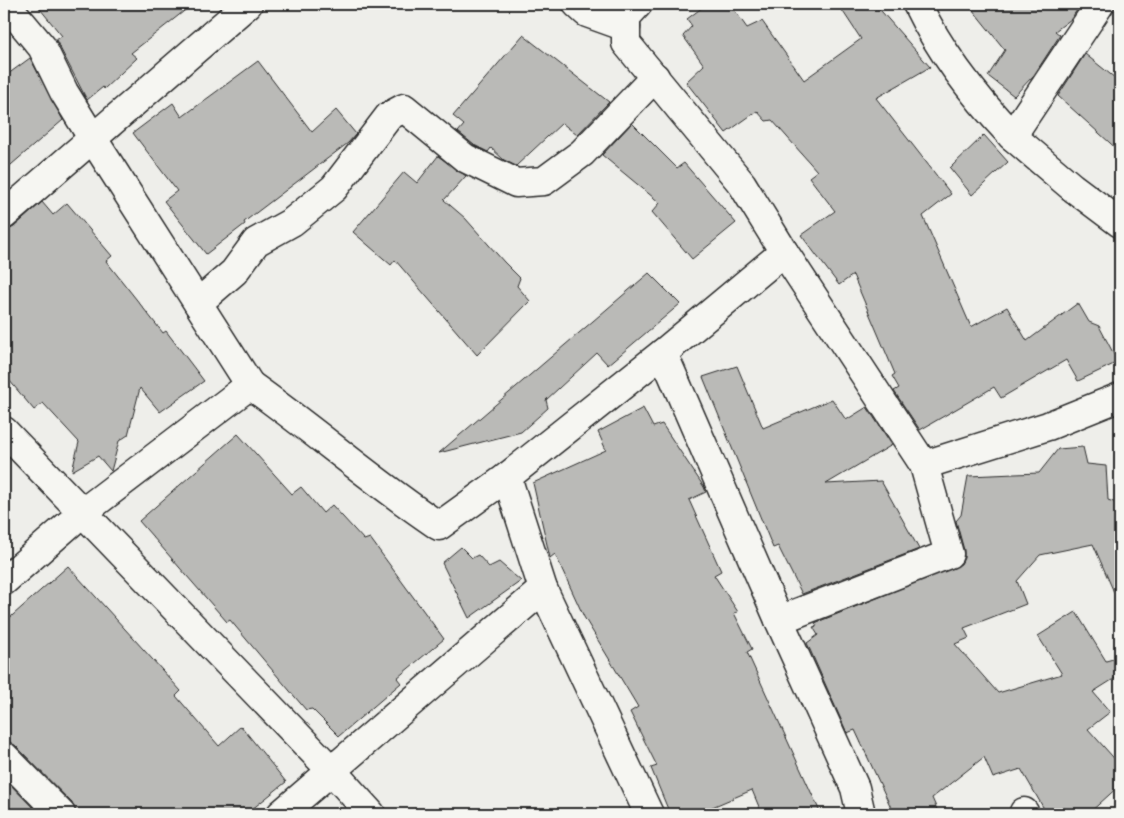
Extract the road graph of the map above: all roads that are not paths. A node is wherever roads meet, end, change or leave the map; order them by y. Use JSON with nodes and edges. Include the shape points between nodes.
{"nodes":[{"id":1,"x":6,"y":4,"type":"edge"},
{"id":2,"x":248,"y":4,"type":"edge"},
{"id":3,"x":577,"y":4,"type":"edge"},
{"id":4,"x":917,"y":4,"type":"edge"},
{"id":5,"x":1100,"y":4,"type":"edge"},
{"id":6,"x":632,"y":16,"type":"edge"},
{"id":7,"x":655,"y":78,"type":"junction"},
{"id":8,"x":1012,"y":136,"type":"junction"},
{"id":9,"x":93,"y":139,"type":"junction"},
{"id":10,"x":4,"y":215,"type":"edge"},
{"id":11,"x":1120,"y":223,"type":"edge"},
{"id":12,"x":784,"y":252,"type":"junction"},
{"id":13,"x":198,"y":303,"type":"junction"},
{"id":14,"x":663,"y":353,"type":"junction"},
{"id":15,"x":250,"y":385,"type":"junction"},
{"id":16,"x":1120,"y":396,"type":"edge"},
{"id":17,"x":4,"y":431,"type":"edge"},
{"id":18,"x":924,"y":465,"type":"junction"},
{"id":19,"x":507,"y":477,"type":"junction"},
{"id":20,"x":82,"y":513,"type":"junction"},
{"id":21,"x":4,"y":581,"type":"edge"},
{"id":22,"x":543,"y":589,"type":"junction"},
{"id":23,"x":779,"y":620,"type":"junction"},
{"id":24,"x":4,"y":756,"type":"edge"},
{"id":25,"x":331,"y":770,"type":"junction"},
{"id":26,"x":60,"y":814,"type":"edge"},
{"id":27,"x":281,"y":814,"type":"edge"},
{"id":28,"x":371,"y":814,"type":"edge"},
{"id":29,"x":649,"y":814,"type":"edge"},
{"id":30,"x":861,"y":814,"type":"edge"}],
"edges":[{"from":1,"to":9,"type":"street","via":[[42,47],[64,92]]},
{"from":2,"to":9,"type":"street"},
{"from":3,"to":6,"type":"street","via":[[587,13]]},
{"from":4,"to":8,"type":"street","via":[[929,29],[983,105]]},
{"from":5,"to":8,"type":"street"},
{"from":6,"to":7,"type":"street","via":[[626,43]]},
{"from":7,"to":12,"type":"street","via":[[742,184]]},
{"from":7,"to":13,"type":"street","via":[[582,153],[544,181],[516,183],[465,158],[404,108],[389,116],[334,188],[292,222],[256,242],[234,272]]},
{"from":8,"to":11,"type":"street"},
{"from":9,"to":10,"type":"street"},
{"from":9,"to":13,"type":"street"},
{"from":12,"to":14,"type":"street"},
{"from":12,"to":18,"type":"street"},
{"from":13,"to":15,"type":"street"},
{"from":14,"to":19,"type":"street"},
{"from":14,"to":23,"type":"street"},
{"from":15,"to":19,"type":"street","via":[[439,526]]},
{"from":15,"to":20,"type":"street"},
{"from":16,"to":18,"type":"street","via":[[1048,426]]},
{"from":17,"to":20,"type":"street"},
{"from":18,"to":23,"type":"street","via":[[949,554]]},
{"from":19,"to":22,"type":"street"},
{"from":20,"to":21,"type":"street"},
{"from":20,"to":25,"type":"street"},
{"from":22,"to":25,"type":"street"},
{"from":22,"to":29,"type":"street"},
{"from":23,"to":30,"type":"street","via":[[855,788]]},
{"from":24,"to":26,"type":"street"},
{"from":25,"to":27,"type":"street"},
{"from":25,"to":28,"type":"street"}]}
